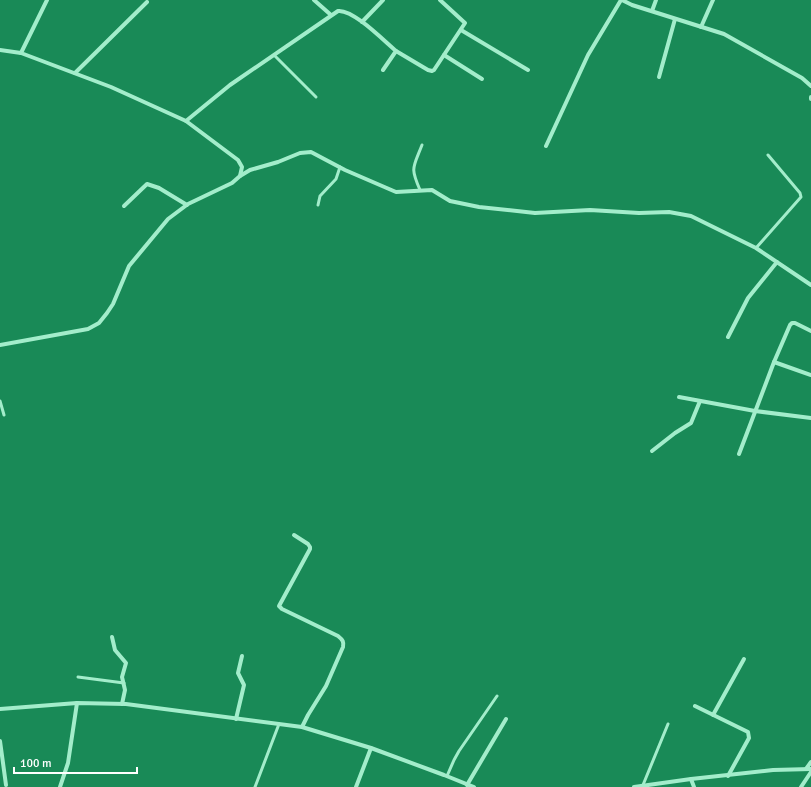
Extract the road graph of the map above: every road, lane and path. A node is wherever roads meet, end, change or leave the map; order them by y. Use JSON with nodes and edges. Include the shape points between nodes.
{"nodes":[{"id":1,"x":47,"y":0,"type":"edge"},
{"id":2,"x":314,"y":0,"type":"edge"},
{"id":3,"x":383,"y":0,"type":"edge"},
{"id":4,"x":440,"y":0,"type":"edge"},
{"id":5,"x":621,"y":0,"type":"edge"},
{"id":6,"x":656,"y":0,"type":"edge"},
{"id":7,"x":713,"y":0,"type":"edge"},
{"id":8,"x":147,"y":2,"type":"dead end"},
{"id":9,"x":652,"y":12,"type":"junction"},
{"id":10,"x":330,"y":15,"type":"junction"},
{"id":11,"x":675,"y":19,"type":"junction"},
{"id":12,"x":362,"y":22,"type":"junction"},
{"id":13,"x":702,"y":27,"type":"junction"},
{"id":14,"x":461,"y":30,"type":"junction"},
{"id":15,"x":0,"y":50,"type":"edge"},
{"id":16,"x":396,"y":51,"type":"junction"},
{"id":17,"x":21,"y":53,"type":"junction"},
{"id":18,"x":274,"y":54,"type":"junction"},
{"id":19,"x":444,"y":55,"type":"junction"},
{"id":20,"x":383,"y":70,"type":"dead end"},
{"id":21,"x":528,"y":70,"type":"dead end"},
{"id":22,"x":75,"y":73,"type":"junction"},
{"id":23,"x":659,"y":77,"type":"dead end"},
{"id":24,"x":482,"y":79,"type":"dead end"},
{"id":25,"x":811,"y":86,"type":"edge"},
{"id":26,"x":316,"y":97,"type":"dead end"},
{"id":27,"x":186,"y":121,"type":"junction"},
{"id":28,"x":422,"y":145,"type":"dead end"},
{"id":29,"x":546,"y":146,"type":"dead end"},
{"id":30,"x":768,"y":155,"type":"dead end"},
{"id":31,"x":340,"y":167,"type":"junction"},
{"id":32,"x":240,"y":176,"type":"junction"},
{"id":33,"x":420,"y":190,"type":"junction"},
{"id":34,"x":187,"y":205,"type":"junction"},
{"id":35,"x":318,"y":205,"type":"dead end"},
{"id":36,"x":124,"y":206,"type":"dead end"},
{"id":37,"x":756,"y":248,"type":"junction"},
{"id":38,"x":777,"y":262,"type":"junction"},
{"id":39,"x":811,"y":285,"type":"edge"},
{"id":40,"x":811,"y":331,"type":"edge"},
{"id":41,"x":728,"y":337,"type":"dead end"},
{"id":42,"x":0,"y":345,"type":"edge"},
{"id":43,"x":774,"y":362,"type":"junction"},
{"id":44,"x":811,"y":375,"type":"edge"},
{"id":45,"x":679,"y":397,"type":"dead end"},
{"id":46,"x":0,"y":401,"type":"edge"},
{"id":47,"x":700,"y":401,"type":"junction"},
{"id":48,"x":755,"y":411,"type":"junction"},
{"id":49,"x":4,"y":415,"type":"dead end"},
{"id":50,"x":811,"y":418,"type":"edge"},
{"id":51,"x":652,"y":451,"type":"dead end"},
{"id":52,"x":739,"y":454,"type":"dead end"},
{"id":53,"x":294,"y":535,"type":"dead end"},
{"id":54,"x":112,"y":637,"type":"dead end"},
{"id":55,"x":242,"y":656,"type":"dead end"},
{"id":56,"x":744,"y":659,"type":"dead end"},
{"id":57,"x":78,"y":678,"type":"dead end"},
{"id":58,"x":124,"y":683,"type":"junction"},
{"id":59,"x":497,"y":696,"type":"dead end"},
{"id":60,"x":77,"y":703,"type":"junction"},
{"id":61,"x":122,"y":704,"type":"junction"},
{"id":62,"x":695,"y":706,"type":"dead end"},
{"id":63,"x":0,"y":710,"type":"edge"},
{"id":64,"x":713,"y":715,"type":"junction"},
{"id":65,"x":236,"y":719,"type":"junction"},
{"id":66,"x":506,"y":719,"type":"dead end"},
{"id":67,"x":279,"y":724,"type":"junction"},
{"id":68,"x":668,"y":724,"type":"dead end"},
{"id":69,"x":302,"y":727,"type":"junction"},
{"id":70,"x":0,"y":741,"type":"edge"},
{"id":71,"x":371,"y":748,"type":"junction"},
{"id":72,"x":811,"y":762,"type":"edge"},
{"id":73,"x":809,"y":769,"type":"edge"},
{"id":74,"x":811,"y":772,"type":"edge"},
{"id":75,"x":447,"y":776,"type":"junction"},
{"id":76,"x":728,"y":776,"type":"junction"},
{"id":77,"x":691,"y":779,"type":"junction"},
{"id":78,"x":6,"y":785,"type":"dead end"},
{"id":79,"x":467,"y":785,"type":"junction"},
{"id":80,"x":643,"y":785,"type":"junction"},
{"id":81,"x":60,"y":787,"type":"edge"},
{"id":82,"x":255,"y":787,"type":"edge"},
{"id":83,"x":356,"y":787,"type":"edge"},
{"id":84,"x":474,"y":787,"type":"edge"},
{"id":85,"x":634,"y":787,"type":"edge"},
{"id":86,"x":694,"y":787,"type":"edge"},
{"id":87,"x":801,"y":787,"type":"edge"}],
"edges":[{"from":1,"to":17,"type":"street"},
{"from":2,"to":10,"type":"street"},
{"from":3,"to":12,"type":"street"},
{"from":4,"to":14,"type":"street","via":[[465,22]]},
{"from":5,"to":9,"type":"street"},
{"from":5,"to":29,"type":"street","via":[[588,55]]},
{"from":6,"to":9,"type":"street"},
{"from":7,"to":13,"type":"street"},
{"from":8,"to":22,"type":"street"},
{"from":9,"to":11,"type":"street"},
{"from":10,"to":12,"type":"street","via":[[346,11]]},
{"from":10,"to":18,"type":"street"},
{"from":11,"to":13,"type":"street"},
{"from":11,"to":23,"type":"street"},
{"from":12,"to":16,"type":"street"},
{"from":13,"to":25,"type":"street","via":[[730,38],[802,78]]},
{"from":14,"to":19,"type":"street"},
{"from":14,"to":21,"type":"street"},
{"from":15,"to":17,"type":"street"},
{"from":16,"to":19,"type":"street","via":[[430,71],[434,70]]},
{"from":16,"to":20,"type":"street"},
{"from":17,"to":22,"type":"street"},
{"from":18,"to":26,"type":"lane"},
{"from":18,"to":27,"type":"street"},
{"from":19,"to":24,"type":"street"},
{"from":22,"to":27,"type":"street","via":[[136,97]]},
{"from":27,"to":32,"type":"street","via":[[238,160],[242,167]]},
{"from":28,"to":33,"type":"lane","via":[[413,170]]},
{"from":30,"to":37,"type":"lane","via":[[801,197]]},
{"from":31,"to":32,"type":"street","via":[[316,154],[306,152],[250,170]]},
{"from":31,"to":33,"type":"street","via":[[396,192]]},
{"from":31,"to":35,"type":"lane","via":[[336,179],[320,196]]},
{"from":32,"to":34,"type":"street","via":[[232,183]]},
{"from":33,"to":37,"type":"street","via":[[432,190],[450,201],[470,206],[535,213],[590,210],[683,214]]},
{"from":34,"to":36,"type":"street","via":[[159,188],[147,184]]},
{"from":34,"to":42,"type":"street","via":[[168,219],[129,266],[113,304],[95,326]]},
{"from":37,"to":38,"type":"street"},
{"from":38,"to":39,"type":"street"},
{"from":38,"to":41,"type":"street","via":[[748,298]]},
{"from":40,"to":43,"type":"street","via":[[795,323],[791,324]]},
{"from":43,"to":44,"type":"street"},
{"from":43,"to":48,"type":"street"},
{"from":45,"to":47,"type":"street"},
{"from":46,"to":49,"type":"lane"},
{"from":47,"to":48,"type":"street"},
{"from":47,"to":51,"type":"street","via":[[691,423]]},
{"from":48,"to":50,"type":"street"},
{"from":48,"to":52,"type":"street"},
{"from":53,"to":69,"type":"street","via":[[308,544],[310,549],[279,606],[338,636],[344,643],[326,686]]},
{"from":54,"to":58,"type":"street","via":[[115,650],[125,662],[122,676]]},
{"from":55,"to":65,"type":"street","via":[[238,673],[244,685]]},
{"from":56,"to":64,"type":"street"},
{"from":57,"to":58,"type":"lane"},
{"from":58,"to":61,"type":"street"},
{"from":59,"to":75,"type":"lane","via":[[459,751]]},
{"from":60,"to":61,"type":"street"},
{"from":60,"to":63,"type":"street"},
{"from":60,"to":81,"type":"street","via":[[68,762]]},
{"from":61,"to":65,"type":"street"},
{"from":62,"to":64,"type":"street"},
{"from":64,"to":76,"type":"street","via":[[747,731],[749,735]]},
{"from":65,"to":67,"type":"street"},
{"from":66,"to":79,"type":"street"},
{"from":67,"to":69,"type":"street"},
{"from":67,"to":82,"type":"lane"},
{"from":68,"to":80,"type":"lane"},
{"from":69,"to":71,"type":"street"},
{"from":70,"to":78,"type":"street"},
{"from":71,"to":75,"type":"street"},
{"from":71,"to":83,"type":"street"},
{"from":72,"to":73,"type":"street"},
{"from":73,"to":76,"type":"street","via":[[773,770]]},
{"from":74,"to":87,"type":"street"},
{"from":75,"to":79,"type":"street"},
{"from":76,"to":77,"type":"street"},
{"from":77,"to":80,"type":"street"},
{"from":77,"to":86,"type":"street"},
{"from":79,"to":84,"type":"street"},
{"from":80,"to":85,"type":"street"}]}
